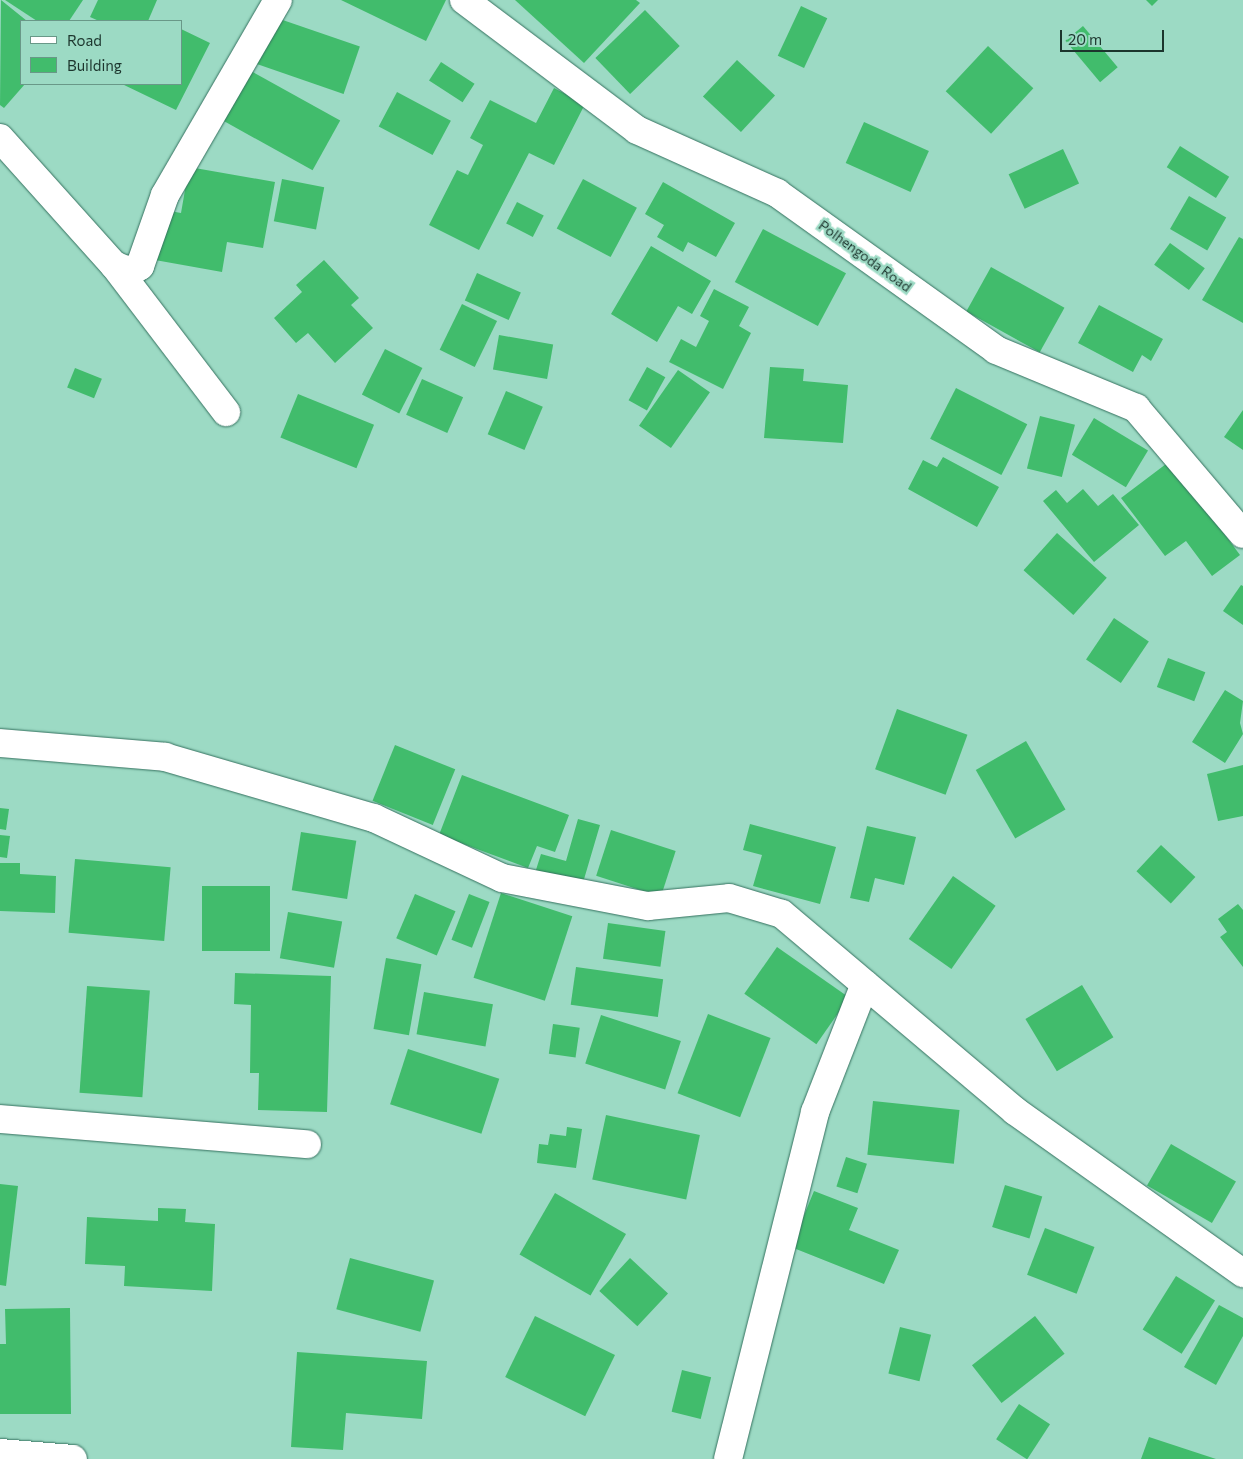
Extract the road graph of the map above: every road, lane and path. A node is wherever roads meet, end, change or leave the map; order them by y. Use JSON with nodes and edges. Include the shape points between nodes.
{"nodes":[{"id":1,"x":278,"y":0,"type":"edge"},
{"id":2,"x":464,"y":0,"type":"edge"},
{"id":3,"x":0,"y":138,"type":"edge"},
{"id":4,"x":114,"y":265,"type":"junction"},
{"id":5,"x":226,"y":412,"type":"dead end"},
{"id":6,"x":1243,"y":534,"type":"edge"},
{"id":7,"x":0,"y":743,"type":"edge"},
{"id":8,"x":865,"y":984,"type":"junction"},
{"id":9,"x":0,"y":1119,"type":"edge"},
{"id":10,"x":307,"y":1144,"type":"dead end"},
{"id":11,"x":1243,"y":1273,"type":"edge"},
{"id":12,"x":0,"y":1453,"type":"edge"},
{"id":13,"x":73,"y":1459,"type":"edge"},
{"id":14,"x":728,"y":1459,"type":"edge"}],
"edges":[{"from":1,"to":4,"type":"street","via":[[165,196],[140,266],[126,270]]},
{"from":2,"to":6,"type":"street","name":"Polhengoda Road","via":[[637,130],[777,193],[996,350],[1136,408]]},
{"from":3,"to":4,"type":"street"},
{"from":4,"to":5,"type":"street"},
{"from":7,"to":8,"type":"street","via":[[165,757],[374,818],[502,878],[648,906],[729,898],[782,914]]},
{"from":8,"to":11,"type":"street","via":[[1015,1111]]},
{"from":8,"to":14,"type":"street","via":[[815,1112]]},
{"from":9,"to":10,"type":"street"},
{"from":12,"to":13,"type":"street"}]}
